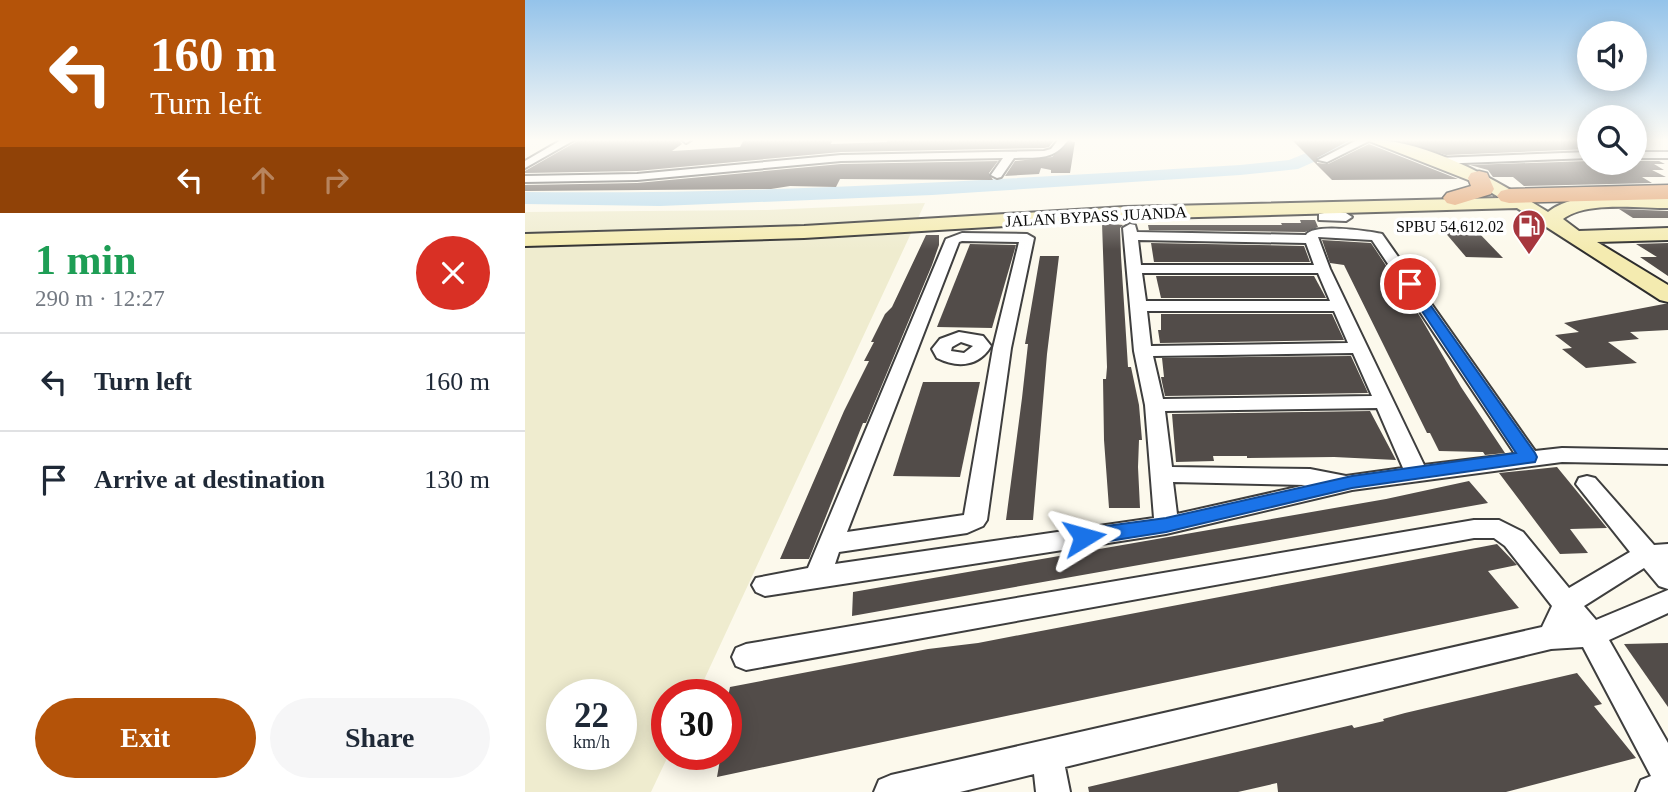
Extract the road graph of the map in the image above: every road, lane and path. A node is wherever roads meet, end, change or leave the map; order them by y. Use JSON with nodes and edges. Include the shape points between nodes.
{"nodes":[{"id":1,"x":630,"y":176,"type":"edge"},
{"id":2,"x":1475,"y":176,"type":"edge"},
{"id":3,"x":1480,"y":178,"type":"junction"},
{"id":4,"x":525,"y":180,"type":"edge"},
{"id":5,"x":1663,"y":197,"type":"edge"},
{"id":6,"x":1455,"y":198,"type":"junction"},
{"id":7,"x":1515,"y":200,"type":"junction"},
{"id":8,"x":1325,"y":219,"type":"junction"},
{"id":9,"x":1347,"y":220,"type":"junction"},
{"id":10,"x":525,"y":232,"type":"edge"},
{"id":11,"x":1564,"y":232,"type":"junction"},
{"id":12,"x":1668,"y":234,"type":"edge"},
{"id":13,"x":1311,"y":239,"type":"junction"},
{"id":14,"x":525,"y":240,"type":"edge"},
{"id":15,"x":1323,"y":268,"type":"junction"},
{"id":16,"x":1133,"y":269,"type":"junction"},
{"id":17,"x":1668,"y":295,"type":"edge"},
{"id":18,"x":1138,"y":306,"type":"junction"},
{"id":19,"x":1342,"y":306,"type":"junction"},
{"id":20,"x":908,"y":348,"type":"junction"},
{"id":21,"x":1002,"y":348,"type":"junction"},
{"id":22,"x":1360,"y":348,"type":"junction"},
{"id":23,"x":1143,"y":351,"type":"junction"},
{"id":24,"x":1385,"y":402,"type":"junction"},
{"id":25,"x":1155,"y":405,"type":"junction"},
{"id":26,"x":1528,"y":457,"type":"junction"},
{"id":27,"x":1668,"y":457,"type":"edge"},
{"id":28,"x":1160,"y":474,"type":"junction"},
{"id":29,"x":1417,"y":474,"type":"junction"},
{"id":30,"x":1352,"y":482,"type":"junction"},
{"id":31,"x":1587,"y":484,"type":"dead end"},
{"id":32,"x":1166,"y":525,"type":"junction"},
{"id":33,"x":899,"y":534,"type":"junction"},
{"id":34,"x":831,"y":544,"type":"junction"},
{"id":35,"x":1657,"y":554,"type":"edge"},
{"id":36,"x":895,"y":566,"type":"junction"},
{"id":37,"x":817,"y":578,"type":"junction"},
{"id":38,"x":1668,"y":579,"type":"edge"},
{"id":39,"x":765,"y":586,"type":"dead end"},
{"id":40,"x":1668,"y":601,"type":"edge"},
{"id":41,"x":1567,"y":603,"type":"junction"},
{"id":42,"x":1591,"y":635,"type":"junction"},
{"id":43,"x":1551,"y":637,"type":"junction"},
{"id":44,"x":745,"y":657,"type":"dead end"},
{"id":45,"x":1047,"y":756,"type":"junction"},
{"id":46,"x":1668,"y":775,"type":"edge"},
{"id":47,"x":1668,"y":786,"type":"edge"},
{"id":48,"x":891,"y":792,"type":"edge"},
{"id":49,"x":1053,"y":792,"type":"edge"},
{"id":50,"x":1653,"y":792,"type":"edge"}],
"edges":[{"from":1,"to":4,"type":"street"},
{"from":2,"to":3,"type":"main road"},
{"from":3,"to":5,"type":"main road","via":[[1553,191]]},
{"from":3,"to":6,"type":"highway","via":[[1483,189]]},
{"from":3,"to":7,"type":"main road"},
{"from":5,"to":7,"type":"highway","name":"JALAN BYPASS JUANDA"},
{"from":5,"to":11,"type":"main road","via":[[1567,208],[1553,218]]},
{"from":6,"to":7,"type":"main road","name":"JALAN BYPASS JUANDA"},
{"from":6,"to":10,"type":"main road","name":"JALAN BYPASS JUANDA","via":[[1113,205],[800,224]]},
{"from":7,"to":9,"type":"main road","name":"JALAN BYPASS JUANDA"},
{"from":7,"to":11,"type":"main road"},
{"from":8,"to":9,"type":"main road","name":"JALAN BYPASS JUANDA"},
{"from":8,"to":9,"type":"street"},
{"from":8,"to":13,"type":"street"},
{"from":8,"to":14,"type":"main road","name":"JALAN BYPASS JUANDA","via":[[1113,213],[694,237]]},
{"from":9,"to":26,"type":"street","via":[[1380,241]]},
{"from":11,"to":12,"type":"main road"},
{"from":11,"to":17,"type":"main road"},
{"from":13,"to":15,"type":"street"},
{"from":13,"to":16,"type":"street","via":[[1130,232]]},
{"from":15,"to":16,"type":"street"},
{"from":15,"to":19,"type":"street"},
{"from":16,"to":18,"type":"street"},
{"from":18,"to":19,"type":"street"},
{"from":18,"to":23,"type":"street"},
{"from":19,"to":22,"type":"street"},
{"from":20,"to":21,"type":"street","via":[[941,349],[948,357],[960,359],[982,348]]},
{"from":20,"to":21,"type":"street","via":[[953,239],[1024,236],[1028,239]]},
{"from":20,"to":34,"type":"street"},
{"from":21,"to":33,"type":"street","via":[[975,520]]},
{"from":22,"to":23,"type":"street"},
{"from":22,"to":24,"type":"street"},
{"from":23,"to":25,"type":"street"},
{"from":24,"to":25,"type":"street"},
{"from":24,"to":29,"type":"street"},
{"from":25,"to":28,"type":"street"},
{"from":26,"to":27,"type":"street"},
{"from":26,"to":29,"type":"street"},
{"from":28,"to":30,"type":"street"},
{"from":28,"to":32,"type":"street"},
{"from":29,"to":30,"type":"street"},
{"from":30,"to":32,"type":"street"},
{"from":31,"to":35,"type":"street"},
{"from":32,"to":36,"type":"street"},
{"from":33,"to":34,"type":"street"},
{"from":33,"to":36,"type":"street"},
{"from":34,"to":37,"type":"street"},
{"from":35,"to":38,"type":"street"},
{"from":35,"to":41,"type":"street"},
{"from":36,"to":37,"type":"street"},
{"from":37,"to":39,"type":"street"},
{"from":40,"to":42,"type":"street"},
{"from":41,"to":42,"type":"street"},
{"from":41,"to":43,"type":"street"},
{"from":41,"to":44,"type":"street","via":[[1508,533],[1474,528]]},
{"from":42,"to":43,"type":"street"},
{"from":42,"to":46,"type":"street"},
{"from":43,"to":45,"type":"street"},
{"from":45,"to":48,"type":"street"},
{"from":45,"to":49,"type":"street"},
{"from":47,"to":50,"type":"street"}]}
